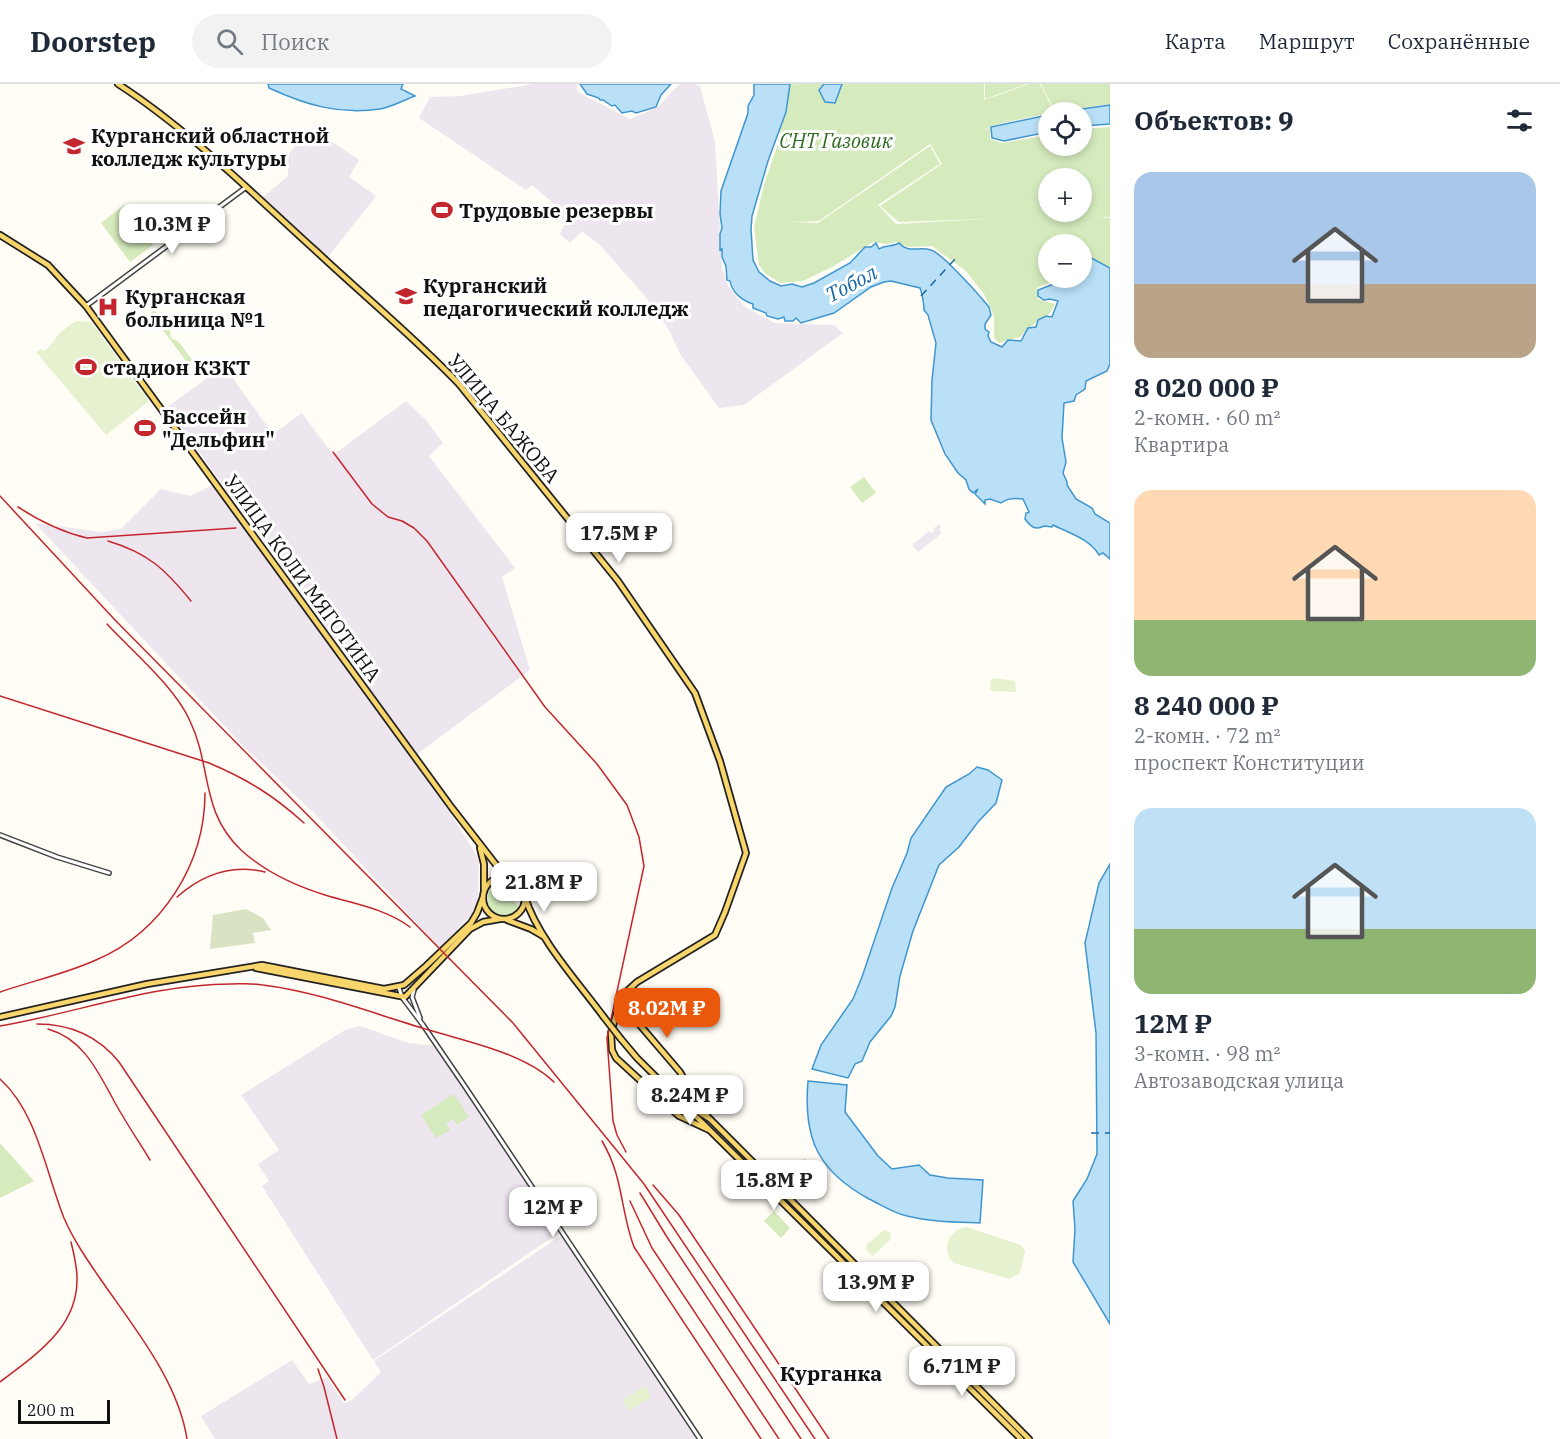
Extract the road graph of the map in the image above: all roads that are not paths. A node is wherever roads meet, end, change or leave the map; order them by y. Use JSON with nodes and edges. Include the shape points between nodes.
{"nodes":[{"id":1,"x":118,"y":84,"type":"edge"},
{"id":2,"x":246,"y":188,"type":"junction"},
{"id":3,"x":0,"y":235,"type":"edge"},
{"id":4,"x":87,"y":306,"type":"junction"},
{"id":5,"x":0,"y":835,"type":"edge"},
{"id":6,"x":478,"y":843,"type":"junction"},
{"id":7,"x":109,"y":873,"type":"dead end"},
{"id":8,"x":514,"y":880,"type":"junction"},
{"id":9,"x":483,"y":895,"type":"junction"},
{"id":10,"x":525,"y":897,"type":"junction"},
{"id":11,"x":502,"y":919,"type":"junction"},
{"id":12,"x":545,"y":937,"type":"junction"},
{"id":13,"x":247,"y":967,"type":"junction"},
{"id":14,"x":417,"y":984,"type":"junction"},
{"id":15,"x":399,"y":988,"type":"junction"},
{"id":16,"x":404,"y":1000,"type":"junction"},
{"id":17,"x":622,"y":1000,"type":"junction"},
{"id":18,"x":0,"y":1017,"type":"edge"},
{"id":19,"x":423,"y":1025,"type":"junction"},
{"id":20,"x":689,"y":1089,"type":"junction"},
{"id":21,"x":680,"y":1100,"type":"junction"},
{"id":22,"x":710,"y":1119,"type":"junction"},
{"id":23,"x":709,"y":1130,"type":"junction"},
{"id":24,"x":726,"y":1136,"type":"junction"},
{"id":25,"x":722,"y":1142,"type":"junction"},
{"id":26,"x":848,"y":1258,"type":"junction"},
{"id":27,"x":843,"y":1263,"type":"junction"},
{"id":28,"x":926,"y":1335,"type":"junction"},
{"id":29,"x":920,"y":1341,"type":"junction"},
{"id":30,"x":963,"y":1372,"type":"junction"},
{"id":31,"x":958,"y":1377,"type":"junction"},
{"id":32,"x":1021,"y":1436,"type":"edge"},
{"id":33,"x":700,"y":1439,"type":"edge"},
{"id":34,"x":1029,"y":1439,"type":"edge"}],
"edges":[{"from":1,"to":2,"type":"main road","name":"УЛИЦА БАЖОВА","via":[[160,114]]},
{"from":2,"to":4,"type":"street"},
{"from":2,"to":17,"type":"main road","name":"УЛИЦА БАЖОВА","via":[[459,384],[618,581],[699,699],[746,853],[715,934],[637,981]]},
{"from":3,"to":4,"type":"main road","name":"УЛИЦА КОЛИ МЯГОТИНА","via":[[48,265]]},
{"from":4,"to":6,"type":"main road","name":"УЛИЦА КОЛИ МЯГОТИНА"},
{"from":5,"to":7,"type":"street"},
{"from":6,"to":8,"type":"main road","name":"УЛИЦА КОЛИ МЯГОТИНА"},
{"from":6,"to":9,"type":"main road","name":"УЛИЦА КОЛИ МЯГОТИНА","via":[[484,860]]},
{"from":8,"to":9,"type":"main road","via":[[498,878]]},
{"from":8,"to":10,"type":"main road"},
{"from":9,"to":11,"type":"main road","via":[[486,910]]},
{"from":9,"to":15,"type":"main road","via":[[477,913],[463,932]]},
{"from":10,"to":11,"type":"main road","via":[[520,912]]},
{"from":10,"to":12,"type":"main road"},
{"from":11,"to":12,"type":"main road"},
{"from":11,"to":14,"type":"main road","via":[[470,929]]},
{"from":12,"to":21,"type":"main road","bridge":true,"via":[[621,1039]]},
{"from":13,"to":15,"type":"main road","via":[[274,966],[357,985]]},
{"from":13,"to":16,"type":"main road"},
{"from":13,"to":18,"type":"main road","via":[[147,984]]},
{"from":14,"to":16,"type":"main road"},
{"from":14,"to":19,"type":"street","via":[[412,997]]},
{"from":15,"to":16,"type":"street"},
{"from":16,"to":19,"type":"street"},
{"from":17,"to":20,"type":"main road","via":[[680,1072]]},
{"from":17,"to":23,"type":"main road","via":[[611,1033],[614,1055],[679,1116]]},
{"from":19,"to":33,"type":"street"},
{"from":20,"to":21,"type":"main road","via":[[690,1098]]},
{"from":20,"to":22,"type":"main road"},
{"from":21,"to":22,"type":"main road"},
{"from":21,"to":23,"type":"main road"},
{"from":22,"to":24,"type":"main road"},
{"from":23,"to":25,"type":"main road"},
{"from":24,"to":25,"type":"main road"},
{"from":24,"to":26,"type":"main road"},
{"from":25,"to":27,"type":"main road"},
{"from":26,"to":27,"type":"main road"},
{"from":26,"to":28,"type":"main road"},
{"from":27,"to":29,"type":"main road"},
{"from":28,"to":29,"type":"main road"},
{"from":28,"to":30,"type":"main road"},
{"from":29,"to":31,"type":"main road"},
{"from":30,"to":31,"type":"main road"},
{"from":30,"to":32,"type":"main road"},
{"from":31,"to":32,"type":"main road"},
{"from":32,"to":34,"type":"main road"}]}
